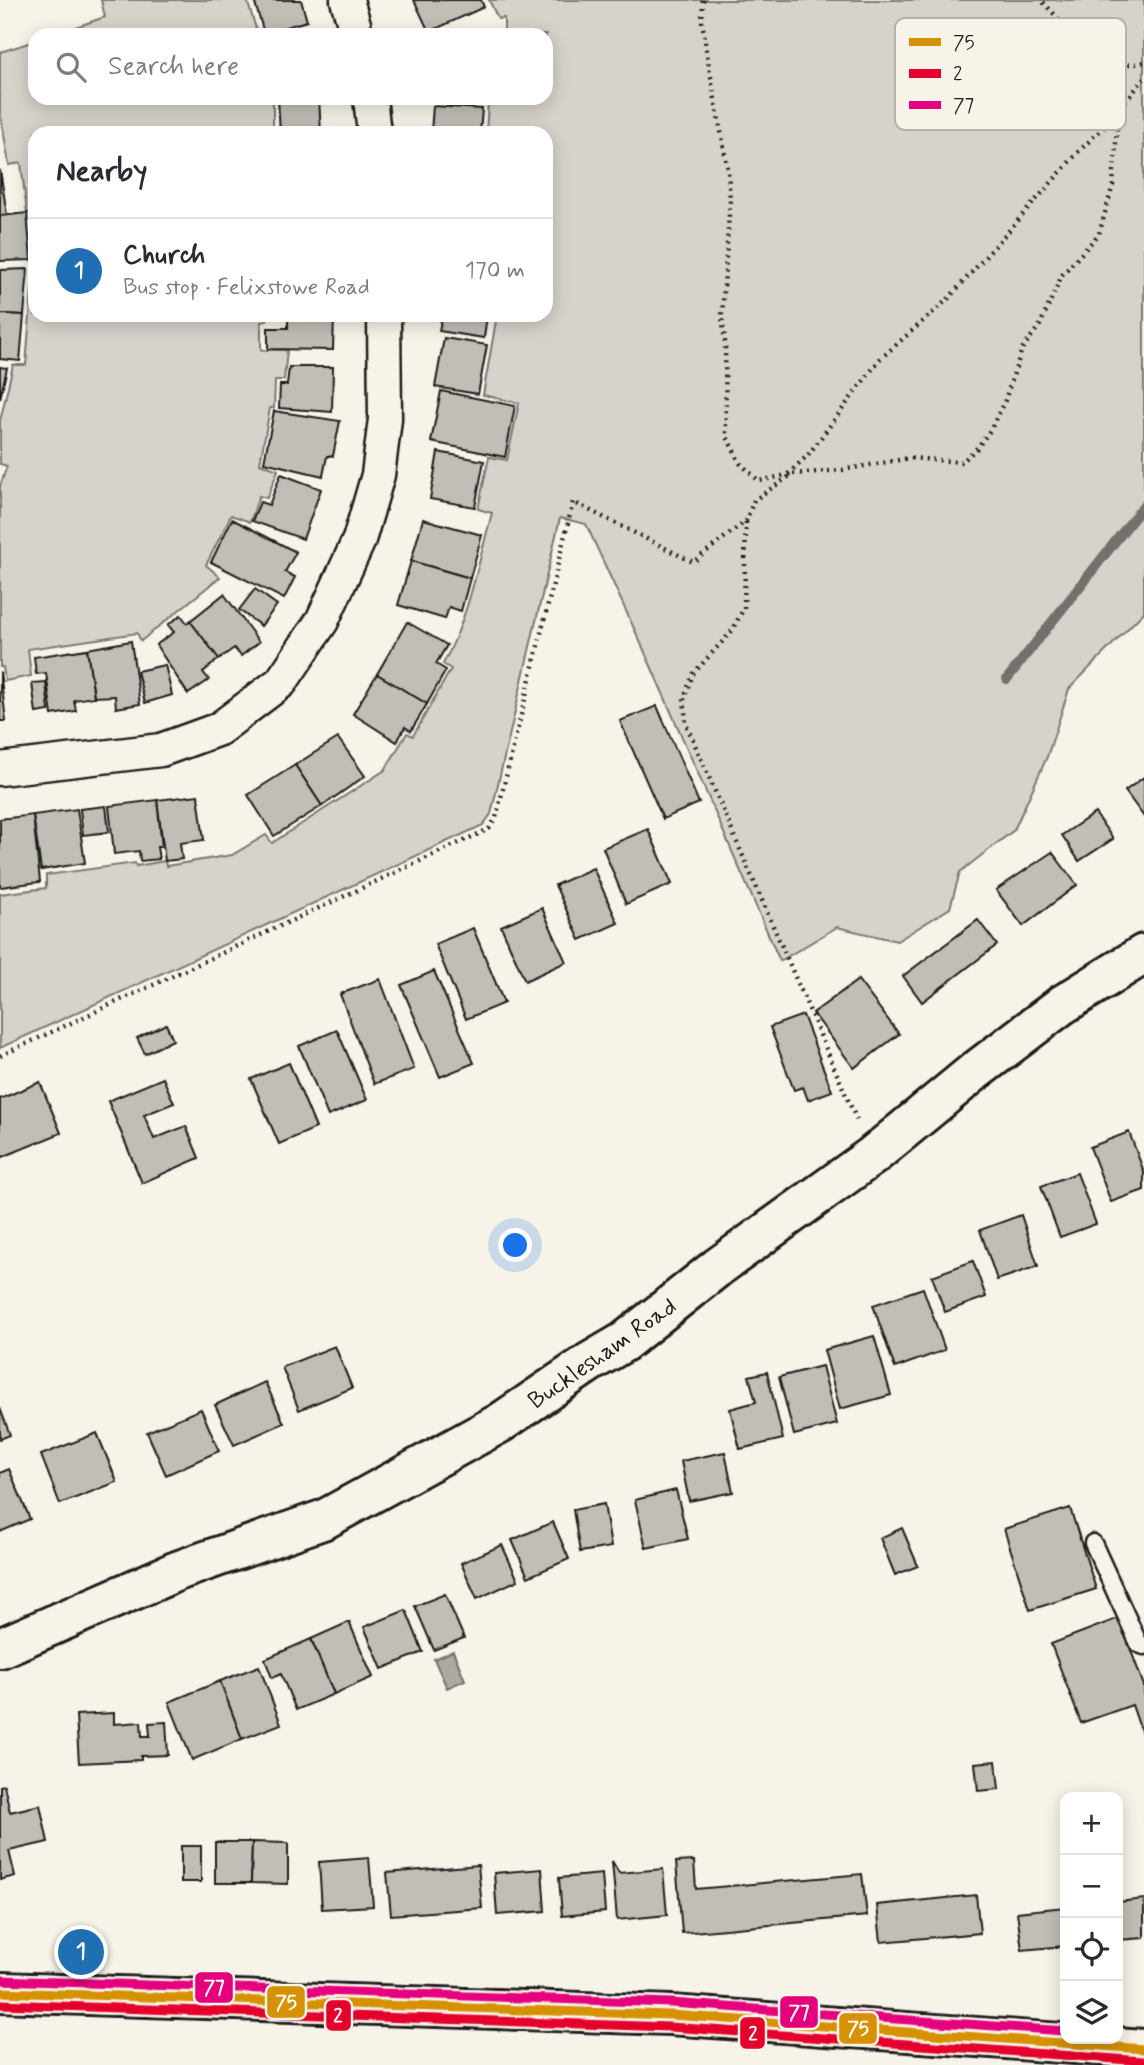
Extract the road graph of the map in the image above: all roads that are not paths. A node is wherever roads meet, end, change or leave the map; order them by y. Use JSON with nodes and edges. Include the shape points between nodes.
{"nodes":[{"id":1,"x":347,"y":0,"type":"edge"},
{"id":2,"x":355,"y":28,"type":"edge"},
{"id":3,"x":371,"y":105,"type":"edge"},
{"id":4,"x":373,"y":126,"type":"edge"},
{"id":5,"x":384,"y":322,"type":"edge"},
{"id":6,"x":0,"y":769,"type":"edge"},
{"id":7,"x":1144,"y":954,"type":"edge"},
{"id":8,"x":1093,"y":1543,"type":"dead end"},
{"id":9,"x":1144,"y":1646,"type":"edge"},
{"id":10,"x":0,"y":1648,"type":"edge"},
{"id":11,"x":0,"y":1992,"type":"edge"},
{"id":12,"x":1144,"y":2049,"type":"edge"}],
"edges":[{"from":1,"to":2,"type":"street"},
{"from":3,"to":4,"type":"street"},
{"from":5,"to":6,"type":"street","via":[[385,419],[374,488],[359,540],[322,621],[281,682],[219,729],[161,750]]},
{"from":7,"to":10,"type":"street","name":"Bucklesham Road","via":[[1062,1005],[872,1156],[718,1267],[624,1342],[500,1423],[324,1519],[177,1571]]},
{"from":8,"to":9,"type":"lane","via":[[1139,1644]]},
{"from":11,"to":12,"type":"street","via":[[696,2017]]}]}
